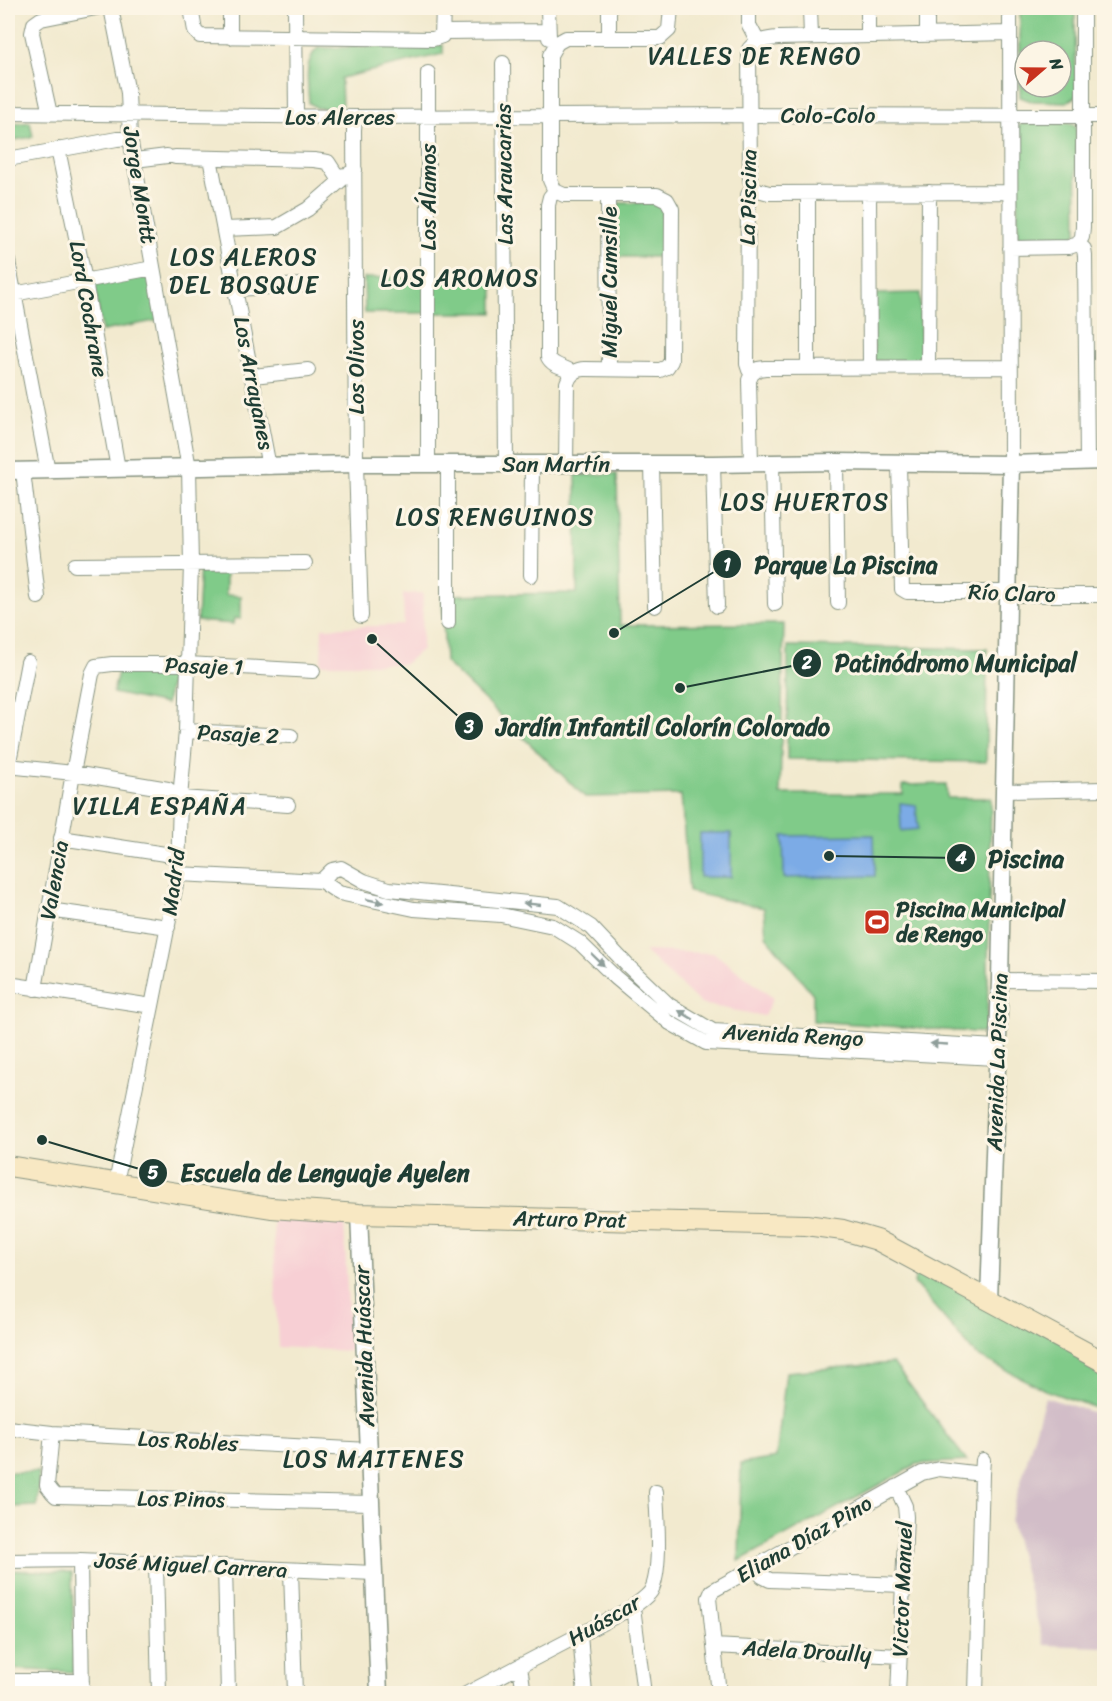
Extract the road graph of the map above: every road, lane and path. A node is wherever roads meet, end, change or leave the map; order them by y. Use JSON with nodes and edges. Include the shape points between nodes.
{"nodes":[{"id":1,"x":96,"y":8,"type":"edge"},
{"id":2,"x":111,"y":8,"type":"edge"},
{"id":3,"x":191,"y":8,"type":"edge"},
{"id":4,"x":230,"y":8,"type":"edge"},
{"id":5,"x":295,"y":8,"type":"edge"},
{"id":6,"x":443,"y":8,"type":"edge"},
{"id":7,"x":548,"y":8,"type":"edge"},
{"id":8,"x":609,"y":8,"type":"edge"},
{"id":9,"x":671,"y":8,"type":"edge"},
{"id":10,"x":749,"y":8,"type":"edge"},
{"id":11,"x":810,"y":8,"type":"edge"},
{"id":12,"x":868,"y":8,"type":"edge"},
{"id":13,"x":927,"y":8,"type":"edge"},
{"id":14,"x":1010,"y":8,"type":"edge"},
{"id":15,"x":1083,"y":8,"type":"edge"},
{"id":16,"x":548,"y":31,"type":"junction"},
{"id":17,"x":443,"y":32,"type":"junction"},
{"id":18,"x":1010,"y":33,"type":"junction"},
{"id":19,"x":927,"y":35,"type":"junction"},
{"id":20,"x":868,"y":36,"type":"junction"},
{"id":21,"x":230,"y":37,"type":"junction"},
{"id":22,"x":811,"y":37,"type":"junction"},
{"id":23,"x":296,"y":38,"type":"junction"},
{"id":24,"x":609,"y":38,"type":"junction"},
{"id":25,"x":758,"y":42,"type":"junction"},
{"id":26,"x":554,"y":46,"type":"junction"},
{"id":27,"x":502,"y":63,"type":"dead end"},
{"id":28,"x":428,"y":73,"type":"dead end"},
{"id":29,"x":8,"y":113,"type":"edge"},
{"id":30,"x":50,"y":114,"type":"junction"},
{"id":31,"x":128,"y":114,"type":"junction"},
{"id":32,"x":749,"y":115,"type":"junction"},
{"id":33,"x":296,"y":116,"type":"junction"},
{"id":34,"x":503,"y":116,"type":"junction"},
{"id":35,"x":551,"y":116,"type":"junction"},
{"id":36,"x":1010,"y":116,"type":"junction"},
{"id":37,"x":1083,"y":116,"type":"junction"},
{"id":38,"x":1104,"y":116,"type":"edge"},
{"id":39,"x":355,"y":117,"type":"junction"},
{"id":40,"x":428,"y":117,"type":"junction"},
{"id":41,"x":130,"y":138,"type":"junction"},
{"id":42,"x":58,"y":149,"type":"junction"},
{"id":43,"x":210,"y":158,"type":"junction"},
{"id":44,"x":8,"y":159,"type":"edge"},
{"id":45,"x":135,"y":160,"type":"junction"},
{"id":46,"x":351,"y":173,"type":"junction"},
{"id":47,"x":753,"y":187,"type":"junction"},
{"id":48,"x":555,"y":191,"type":"junction"},
{"id":49,"x":929,"y":192,"type":"junction"},
{"id":50,"x":1010,"y":192,"type":"junction"},
{"id":51,"x":807,"y":193,"type":"junction"},
{"id":52,"x":868,"y":193,"type":"junction"},
{"id":53,"x":608,"y":195,"type":"junction"},
{"id":54,"x":224,"y":229,"type":"junction"},
{"id":55,"x":1078,"y":244,"type":"junction"},
{"id":56,"x":1010,"y":248,"type":"junction"},
{"id":57,"x":8,"y":261,"type":"edge"},
{"id":58,"x":153,"y":268,"type":"junction"},
{"id":59,"x":84,"y":281,"type":"junction"},
{"id":60,"x":302,"y":285,"type":"dead end"},
{"id":61,"x":236,"y":289,"type":"junction"},
{"id":62,"x":11,"y":294,"type":"edge"},
{"id":63,"x":1010,"y":366,"type":"junction"},
{"id":64,"x":928,"y":367,"type":"junction"},
{"id":65,"x":808,"y":368,"type":"junction"},
{"id":66,"x":870,"y":368,"type":"junction"},
{"id":67,"x":609,"y":369,"type":"junction"},
{"id":68,"x":308,"y":370,"type":"dead end"},
{"id":69,"x":573,"y":373,"type":"junction"},
{"id":70,"x":752,"y":374,"type":"junction"},
{"id":71,"x":253,"y":376,"type":"junction"},
{"id":72,"x":1104,"y":461,"type":"edge"},
{"id":73,"x":836,"y":462,"type":"junction"},
{"id":74,"x":1087,"y":462,"type":"junction"},
{"id":75,"x":751,"y":463,"type":"junction"},
{"id":76,"x":772,"y":463,"type":"junction"},
{"id":77,"x":899,"y":463,"type":"junction"},
{"id":78,"x":356,"y":464,"type":"junction"},
{"id":79,"x":428,"y":464,"type":"junction"},
{"id":80,"x":566,"y":464,"type":"junction"},
{"id":81,"x":652,"y":464,"type":"junction"},
{"id":82,"x":713,"y":464,"type":"junction"},
{"id":83,"x":1011,"y":464,"type":"junction"},
{"id":84,"x":448,"y":465,"type":"junction"},
{"id":85,"x":507,"y":465,"type":"junction"},
{"id":86,"x":532,"y":465,"type":"junction"},
{"id":87,"x":269,"y":467,"type":"junction"},
{"id":88,"x":189,"y":468,"type":"junction"},
{"id":89,"x":118,"y":469,"type":"junction"},
{"id":90,"x":15,"y":471,"type":"edge"},
{"id":91,"x":48,"y":471,"type":"junction"},
{"id":92,"x":305,"y":563,"type":"dead end"},
{"id":93,"x":192,"y":564,"type":"junction"},
{"id":94,"x":75,"y":565,"type":"dead end"},
{"id":95,"x":531,"y":575,"type":"dead end"},
{"id":96,"x":1007,"y":592,"type":"junction"},
{"id":97,"x":1104,"y":595,"type":"edge"},
{"id":98,"x":38,"y":597,"type":"dead end"},
{"id":99,"x":838,"y":603,"type":"dead end"},
{"id":100,"x":775,"y":604,"type":"dead end"},
{"id":101,"x":655,"y":606,"type":"dead end"},
{"id":102,"x":717,"y":606,"type":"dead end"},
{"id":103,"x":361,"y":616,"type":"dead end"},
{"id":104,"x":447,"y":623,"type":"dead end"},
{"id":105,"x":28,"y":662,"type":"dead end"},
{"id":106,"x":188,"y":664,"type":"junction"},
{"id":107,"x":96,"y":666,"type":"joint"},
{"id":108,"x":313,"y":671,"type":"dead end"},
{"id":109,"x":186,"y":731,"type":"junction"},
{"id":110,"x":291,"y":736,"type":"dead end"},
{"id":111,"x":8,"y":766,"type":"edge"},
{"id":112,"x":73,"y":773,"type":"junction"},
{"id":113,"x":1104,"y":789,"type":"edge"},
{"id":114,"x":1003,"y":790,"type":"junction"},
{"id":115,"x":180,"y":798,"type":"junction"},
{"id":116,"x":288,"y":805,"type":"dead end"},
{"id":117,"x":61,"y":838,"type":"junction"},
{"id":118,"x":178,"y":856,"type":"junction"},
{"id":119,"x":178,"y":874,"type":"junction"},
{"id":120,"x":321,"y":881,"type":"junction"},
{"id":121,"x":49,"y":910,"type":"junction"},
{"id":122,"x":168,"y":927,"type":"junction"},
{"id":123,"x":1000,"y":980,"type":"junction"},
{"id":124,"x":1104,"y":981,"type":"edge"},
{"id":125,"x":8,"y":984,"type":"edge"},
{"id":126,"x":35,"y":989,"type":"junction"},
{"id":127,"x":152,"y":1006,"type":"junction"},
{"id":128,"x":997,"y":1052,"type":"junction"},
{"id":129,"x":8,"y":1166,"type":"edge"},
{"id":130,"x":116,"y":1183,"type":"junction"},
{"id":131,"x":358,"y":1214,"type":"junction"},
{"id":132,"x":989,"y":1300,"type":"junction"},
{"id":133,"x":1104,"y":1362,"type":"edge"},
{"id":134,"x":8,"y":1428,"type":"edge"},
{"id":135,"x":52,"y":1434,"type":"junction"},
{"id":136,"x":369,"y":1450,"type":"junction"},
{"id":137,"x":983,"y":1460,"type":"dead end"},
{"id":138,"x":982,"y":1474,"type":"junction"},
{"id":139,"x":896,"y":1487,"type":"junction"},
{"id":140,"x":656,"y":1492,"type":"dead end"},
{"id":141,"x":371,"y":1503,"type":"junction"},
{"id":142,"x":80,"y":1560,"type":"junction"},
{"id":143,"x":8,"y":1561,"type":"edge"},
{"id":144,"x":156,"y":1563,"type":"junction"},
{"id":145,"x":225,"y":1566,"type":"junction"},
{"id":146,"x":755,"y":1566,"type":"junction"},
{"id":147,"x":291,"y":1570,"type":"junction"},
{"id":148,"x":374,"y":1573,"type":"junction"},
{"id":149,"x":903,"y":1586,"type":"junction"},
{"id":150,"x":633,"y":1607,"type":"junction"},
{"id":151,"x":580,"y":1635,"type":"junction"},
{"id":152,"x":714,"y":1646,"type":"junction"},
{"id":153,"x":900,"y":1656,"type":"junction"},
{"id":154,"x":520,"y":1666,"type":"junction"},
{"id":155,"x":8,"y":1681,"type":"edge"},
{"id":156,"x":82,"y":1687,"type":"edge"},
{"id":157,"x":159,"y":1694,"type":"edge"},
{"id":158,"x":228,"y":1694,"type":"edge"},
{"id":159,"x":295,"y":1694,"type":"edge"},
{"id":160,"x":379,"y":1694,"type":"edge"},
{"id":161,"x":466,"y":1694,"type":"edge"},
{"id":162,"x":524,"y":1694,"type":"edge"},
{"id":163,"x":585,"y":1694,"type":"edge"},
{"id":164,"x":644,"y":1694,"type":"edge"},
{"id":165,"x":719,"y":1694,"type":"edge"},
{"id":166,"x":898,"y":1694,"type":"edge"},
{"id":167,"x":976,"y":1694,"type":"edge"}],
"edges":[{"from":1,"to":30,"type":"street","via":[[41,18],[33,27]]},
{"from":2,"to":31,"type":"street","name":"Jorge Montt","via":[[129,93]]},
{"from":3,"to":21,"type":"street","via":[[195,31],[200,36]]},
{"from":4,"to":21,"type":"street"},
{"from":5,"to":23,"type":"street"},
{"from":6,"to":17,"type":"street"},
{"from":7,"to":16,"type":"street"},
{"from":8,"to":24,"type":"street"},
{"from":9,"to":24,"type":"street","via":[[670,26],[664,36]]},
{"from":10,"to":25,"type":"street","via":[[749,25]]},
{"from":11,"to":22,"type":"street"},
{"from":12,"to":20,"type":"street"},
{"from":13,"to":19,"type":"street"},
{"from":14,"to":18,"type":"street"},
{"from":15,"to":37,"type":"street"},
{"from":16,"to":17,"type":"street"},
{"from":16,"to":26,"type":"street"},
{"from":17,"to":23,"type":"street","via":[[432,39]]},
{"from":18,"to":19,"type":"street"},
{"from":18,"to":36,"type":"street"},
{"from":19,"to":20,"type":"street"},
{"from":20,"to":22,"type":"street"},
{"from":21,"to":23,"type":"street"},
{"from":22,"to":25,"type":"street"},
{"from":23,"to":33,"type":"street"},
{"from":24,"to":26,"type":"street","via":[[566,38]]},
{"from":25,"to":32,"type":"street","name":"La Piscina","via":[[749,49]]},
{"from":26,"to":35,"type":"street","via":[[550,55]]},
{"from":27,"to":34,"type":"street","name":"Las Araucarias"},
{"from":28,"to":40,"type":"street","name":"Los Álamos"},
{"from":29,"to":30,"type":"street","name":"Los Alerces"},
{"from":30,"to":31,"type":"street","name":"Los Alerces"},
{"from":31,"to":33,"type":"street","name":"Los Alerces"},
{"from":31,"to":41,"type":"street","name":"Jorge Montt"},
{"from":32,"to":35,"type":"street","name":"Colo-Colo"},
{"from":32,"to":36,"type":"street","name":"Colo-Colo"},
{"from":32,"to":47,"type":"street","name":"La Piscina"},
{"from":33,"to":39,"type":"street","name":"Los Alerces"},
{"from":34,"to":35,"type":"street","name":"Los Alerces"},
{"from":34,"to":40,"type":"street","name":"Los Alerces"},
{"from":34,"to":85,"type":"street","name":"Las Araucarias"},
{"from":35,"to":48,"type":"street","via":[[550,180]]},
{"from":36,"to":37,"type":"street","name":"Colo-Colo"},
{"from":36,"to":50,"type":"street"},
{"from":37,"to":38,"type":"street","name":"Colo-Colo"},
{"from":37,"to":55,"type":"street","via":[[1083,227]]},
{"from":39,"to":40,"type":"street","name":"Los Alerces"},
{"from":39,"to":46,"type":"street","name":"Los Olivos"},
{"from":40,"to":79,"type":"street","name":"Los Álamos"},
{"from":41,"to":42,"type":"street"},
{"from":41,"to":45,"type":"street","name":"Jorge Montt"},
{"from":42,"to":44,"type":"street"},
{"from":42,"to":59,"type":"street","name":"Lord Cochrane"},
{"from":43,"to":45,"type":"street","name":"Los Alerces"},
{"from":43,"to":46,"type":"street","name":"Los Alerces","via":[[328,162],[337,176]]},
{"from":43,"to":54,"type":"street","name":"Los Arrayanes"},
{"from":45,"to":58,"type":"street","name":"Jorge Montt"},
{"from":46,"to":54,"type":"street","via":[[308,209],[277,227]]},
{"from":46,"to":78,"type":"street","name":"Los Olivos"},
{"from":47,"to":51,"type":"street","via":[[769,193]]},
{"from":47,"to":70,"type":"street","name":"La Piscina","via":[[747,206],[747,364]]},
{"from":48,"to":53,"type":"street","via":[[564,195]]},
{"from":48,"to":69,"type":"street","via":[[548,205],[548,357],[553,364]]},
{"from":49,"to":50,"type":"street"},
{"from":49,"to":52,"type":"street"},
{"from":49,"to":64,"type":"street"},
{"from":50,"to":56,"type":"street"},
{"from":51,"to":52,"type":"street"},
{"from":51,"to":65,"type":"street"},
{"from":52,"to":66,"type":"street"},
{"from":53,"to":67,"type":"street","name":"Miguel Cumsille"},
{"from":53,"to":67,"type":"street","via":[[661,196],[672,209],[671,361],[660,370]]},
{"from":54,"to":61,"type":"street","name":"Los Arrayanes"},
{"from":55,"to":56,"type":"street"},
{"from":55,"to":74,"type":"street","via":[[1085,256]]},
{"from":56,"to":63,"type":"street"},
{"from":57,"to":62,"type":"street"},
{"from":58,"to":59,"type":"street"},
{"from":58,"to":88,"type":"street","name":"Jorge Montt"},
{"from":59,"to":62,"type":"street"},
{"from":59,"to":89,"type":"street","name":"Lord Cochrane"},
{"from":60,"to":61,"type":"street"},
{"from":61,"to":71,"type":"street","name":"Los Arrayanes"},
{"from":62,"to":91,"type":"street"},
{"from":63,"to":64,"type":"street"},
{"from":63,"to":83,"type":"street"},
{"from":64,"to":66,"type":"street"},
{"from":65,"to":66,"type":"street"},
{"from":65,"to":70,"type":"street","via":[[758,369]]},
{"from":67,"to":69,"type":"street","via":[[581,369]]},
{"from":68,"to":71,"type":"street"},
{"from":69,"to":80,"type":"street","via":[[567,383]]},
{"from":70,"to":75,"type":"street","name":"La Piscina"},
{"from":71,"to":87,"type":"street","name":"Los Arrayanes"},
{"from":72,"to":74,"type":"street","name":"San Martín"},
{"from":73,"to":76,"type":"street","name":"San Martín"},
{"from":73,"to":77,"type":"street","name":"San Martín"},
{"from":73,"to":99,"type":"street"},
{"from":74,"to":83,"type":"street","name":"San Martín"},
{"from":75,"to":76,"type":"street","name":"San Martín"},
{"from":75,"to":82,"type":"street","name":"San Martín"},
{"from":76,"to":100,"type":"street"},
{"from":77,"to":83,"type":"street","name":"San Martín"},
{"from":77,"to":96,"type":"street","name":"Río Claro","via":[[902,589]]},
{"from":78,"to":79,"type":"street","name":"San Martín"},
{"from":78,"to":87,"type":"street","name":"San Martín"},
{"from":78,"to":103,"type":"street","name":"Los Olivos"},
{"from":79,"to":84,"type":"street","name":"San Martín"},
{"from":80,"to":81,"type":"street","name":"San Martín"},
{"from":80,"to":86,"type":"street","name":"San Martín"},
{"from":81,"to":82,"type":"street","name":"San Martín"},
{"from":81,"to":101,"type":"street"},
{"from":82,"to":102,"type":"street"},
{"from":83,"to":96,"type":"street","name":"Avenida La Piscina"},
{"from":84,"to":85,"type":"street","name":"San Martín"},
{"from":84,"to":104,"type":"street"},
{"from":85,"to":86,"type":"street","name":"San Martín"},
{"from":86,"to":95,"type":"street"},
{"from":87,"to":88,"type":"street","name":"San Martín"},
{"from":88,"to":89,"type":"street","name":"San Martín"},
{"from":88,"to":93,"type":"street","name":"Madrid"},
{"from":89,"to":91,"type":"street","name":"San Martín"},
{"from":90,"to":91,"type":"street","name":"San Martín"},
{"from":90,"to":98,"type":"street"},
{"from":92,"to":93,"type":"street"},
{"from":93,"to":94,"type":"street"},
{"from":93,"to":106,"type":"street","name":"Madrid"},
{"from":96,"to":97,"type":"street","name":"Río Claro"},
{"from":96,"to":114,"type":"street","name":"Avenida La Piscina"},
{"from":105,"to":111,"type":"street"},
{"from":106,"to":107,"type":"street","name":"Pasaje 1"},
{"from":106,"to":108,"type":"street","name":"Pasaje 1"},
{"from":106,"to":109,"type":"street","name":"Madrid"},
{"from":107,"to":112,"type":"street","name":"Valencia"},
{"from":109,"to":110,"type":"street","name":"Pasaje 2"},
{"from":109,"to":115,"type":"street","name":"Madrid"},
{"from":111,"to":112,"type":"street"},
{"from":112,"to":115,"type":"street","via":[[168,789]]},
{"from":112,"to":117,"type":"street","name":"Valencia"},
{"from":113,"to":114,"type":"street"},
{"from":114,"to":123,"type":"street","name":"Avenida La Piscina"},
{"from":115,"to":116,"type":"street"},
{"from":115,"to":118,"type":"street","name":"Madrid"},
{"from":117,"to":118,"type":"street"},
{"from":117,"to":121,"type":"street","name":"Valencia"},
{"from":118,"to":119,"type":"street","name":"Madrid"},
{"from":119,"to":120,"type":"street","name":"Avenida Rengo"},
{"from":119,"to":122,"type":"street","name":"Madrid"},
{"from":120,"to":128,"type":"street","name":"Avenida Rengo","one_way":true,"via":[[339,893],[414,909],[501,915],[553,926],[580,943],[670,1023],[706,1043]]},
{"from":128,"to":120,"type":"street","name":"Avenida Rengo","one_way":true,"via":[[713,1031],[669,1005],[591,927],[558,906],[389,889],[341,868],[332,870]]},
{"from":121,"to":122,"type":"street"},
{"from":121,"to":126,"type":"street","name":"Valencia"},
{"from":122,"to":127,"type":"street","name":"Madrid"},
{"from":123,"to":124,"type":"street"},
{"from":123,"to":128,"type":"street","name":"Avenida La Piscina"},
{"from":125,"to":126,"type":"street"},
{"from":126,"to":127,"type":"street"},
{"from":127,"to":130,"type":"street","name":"Madrid"},
{"from":128,"to":132,"type":"street","name":"Avenida La Piscina"},
{"from":129,"to":130,"type":"main road","name":"Arturo Prat"},
{"from":130,"to":131,"type":"main road","name":"Arturo Prat","via":[[272,1208]]},
{"from":131,"to":132,"type":"main road","name":"Arturo Prat","via":[[806,1225],[843,1230],[877,1240]]},
{"from":131,"to":136,"type":"street","name":"Avenida Huáscar"},
{"from":132,"to":133,"type":"main road","name":"Arturo Prat"},
{"from":134,"to":135,"type":"street","name":"Los Robles"},
{"from":135,"to":136,"type":"street","name":"Los Robles"},
{"from":135,"to":141,"type":"street","name":"Los Pinos","via":[[47,1485],[56,1496]]},
{"from":136,"to":141,"type":"street","name":"Avenida Huáscar"},
{"from":137,"to":138,"type":"street"},
{"from":138,"to":139,"type":"street","name":"Eliana Díaz Pino","via":[[939,1469]]},
{"from":138,"to":167,"type":"street"},
{"from":139,"to":146,"type":"street","name":"Eliana Díaz Pino"},
{"from":139,"to":149,"type":"street","name":"Victor Manuel","via":[[906,1517]]},
{"from":140,"to":150,"type":"street","name":"Huáscar","via":[[658,1549],[654,1582],[650,1593]]},
{"from":141,"to":148,"type":"street","name":"Avenida Huáscar"},
{"from":142,"to":143,"type":"street","name":"José Miguel Carrera"},
{"from":142,"to":144,"type":"street","name":"José Miguel Carrera"},
{"from":142,"to":156,"type":"street"},
{"from":144,"to":145,"type":"street","name":"José Miguel Carrera"},
{"from":144,"to":157,"type":"street"},
{"from":145,"to":147,"type":"street","name":"José Miguel Carrera"},
{"from":145,"to":158,"type":"street"},
{"from":146,"to":149,"type":"street","via":[[770,1580]]},
{"from":146,"to":152,"type":"street","name":"Eliana Díaz Pino","via":[[712,1591],[709,1598]]},
{"from":147,"to":148,"type":"street","name":"José Miguel Carrera"},
{"from":147,"to":159,"type":"street"},
{"from":148,"to":160,"type":"street","name":"Avenida Huáscar"},
{"from":149,"to":153,"type":"street","name":"Victor Manuel"},
{"from":150,"to":151,"type":"street","name":"Huáscar"},
{"from":150,"to":164,"type":"street"},
{"from":151,"to":154,"type":"street","name":"Huáscar"},
{"from":151,"to":163,"type":"street"},
{"from":152,"to":153,"type":"street","name":"Adela Droully"},
{"from":152,"to":165,"type":"street","name":"Eliana Díaz Pino"},
{"from":153,"to":166,"type":"street","name":"Victor Manuel"},
{"from":154,"to":161,"type":"street","name":"Huáscar"},
{"from":154,"to":162,"type":"street"},
{"from":155,"to":156,"type":"street"}]}
